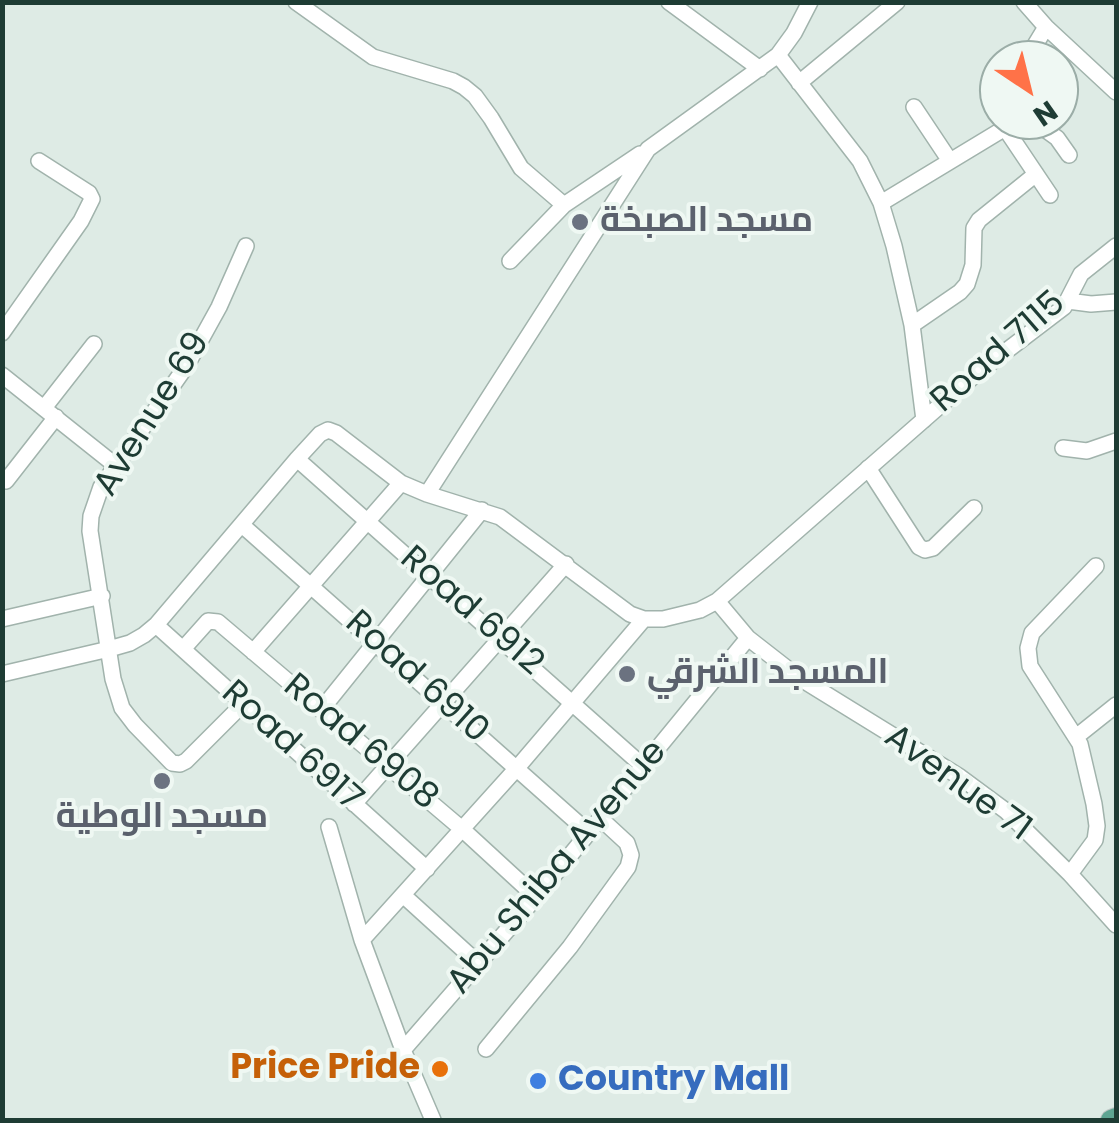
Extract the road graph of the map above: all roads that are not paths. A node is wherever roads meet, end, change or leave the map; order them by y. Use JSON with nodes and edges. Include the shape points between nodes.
{"nodes":[{"id":1,"x":296,"y":2,"type":"edge"},
{"id":2,"x":668,"y":2,"type":"edge"},
{"id":3,"x":810,"y":2,"type":"edge"},
{"id":4,"x":1024,"y":2,"type":"edge"},
{"id":5,"x":891,"y":4,"type":"edge"},
{"id":6,"x":1046,"y":26,"type":"junction"},
{"id":7,"x":1038,"y":40,"type":"edge"},
{"id":8,"x":778,"y":55,"type":"junction"},
{"id":9,"x":760,"y":69,"type":"junction"},
{"id":10,"x":800,"y":83,"type":"junction"},
{"id":11,"x":1116,"y":92,"type":"edge"},
{"id":12,"x":914,"y":106,"type":"dead end"},
{"id":13,"x":982,"y":140,"type":"edge"},
{"id":14,"x":1016,"y":140,"type":"edge"},
{"id":15,"x":1058,"y":140,"type":"edge"},
{"id":16,"x":648,"y":150,"type":"junction"},
{"id":17,"x":1068,"y":155,"type":"dead end"},
{"id":18,"x":39,"y":161,"type":"dead end"},
{"id":19,"x":950,"y":161,"type":"junction"},
{"id":20,"x":1036,"y":174,"type":"junction"},
{"id":21,"x":1050,"y":195,"type":"dead end"},
{"id":22,"x":881,"y":203,"type":"junction"},
{"id":23,"x":564,"y":205,"type":"junction"},
{"id":24,"x":246,"y":246,"type":"dead end"},
{"id":25,"x":1116,"y":246,"type":"edge"},
{"id":26,"x":510,"y":261,"type":"dead end"},
{"id":27,"x":1068,"y":301,"type":"junction"},
{"id":28,"x":1116,"y":302,"type":"edge"},
{"id":29,"x":912,"y":326,"type":"junction"},
{"id":30,"x":2,"y":333,"type":"edge"},
{"id":31,"x":94,"y":344,"type":"dead end"},
{"id":32,"x":2,"y":375,"type":"edge"},
{"id":33,"x":50,"y":412,"type":"junction"},
{"id":34,"x":924,"y":420,"type":"junction"},
{"id":35,"x":1116,"y":441,"type":"edge"},
{"id":36,"x":1063,"y":448,"type":"dead end"},
{"id":37,"x":297,"y":459,"type":"junction"},
{"id":38,"x":115,"y":465,"type":"junction"},
{"id":39,"x":868,"y":468,"type":"junction"},
{"id":40,"x":6,"y":481,"type":"dead end"},
{"id":41,"x":401,"y":483,"type":"junction"},
{"id":42,"x":427,"y":494,"type":"junction"},
{"id":43,"x":974,"y":508,"type":"dead end"},
{"id":44,"x":482,"y":510,"type":"junction"},
{"id":45,"x":367,"y":521,"type":"junction"},
{"id":46,"x":242,"y":524,"type":"junction"},
{"id":47,"x":566,"y":564,"type":"junction"},
{"id":48,"x":1096,"y":566,"type":"dead end"},
{"id":49,"x":428,"y":576,"type":"junction"},
{"id":50,"x":312,"y":584,"type":"junction"},
{"id":51,"x":102,"y":596,"type":"junction"},
{"id":52,"x":718,"y":601,"type":"junction"},
{"id":53,"x":2,"y":619,"type":"edge"},
{"id":54,"x":644,"y":619,"type":"junction"},
{"id":55,"x":156,"y":625,"type":"junction"},
{"id":56,"x":501,"y":638,"type":"junction"},
{"id":57,"x":748,"y":638,"type":"junction"},
{"id":58,"x":376,"y":642,"type":"junction"},
{"id":59,"x":182,"y":648,"type":"junction"},
{"id":60,"x":109,"y":649,"type":"junction"},
{"id":61,"x":253,"y":652,"type":"junction"},
{"id":62,"x":2,"y":674,"type":"edge"},
{"id":63,"x":443,"y":702,"type":"junction"},
{"id":64,"x":573,"y":702,"type":"junction"},
{"id":65,"x":242,"y":705,"type":"junction"},
{"id":66,"x":1116,"y":705,"type":"edge"},
{"id":67,"x":321,"y":710,"type":"junction"},
{"id":68,"x":1076,"y":737,"type":"junction"},
{"id":69,"x":388,"y":766,"type":"junction"},
{"id":70,"x":644,"y":766,"type":"junction"},
{"id":71,"x":517,"y":768,"type":"junction"},
{"id":72,"x":354,"y":804,"type":"junction"},
{"id":73,"x":600,"y":819,"type":"junction"},
{"id":74,"x":328,"y":827,"type":"dead end"},
{"id":75,"x":462,"y":830,"type":"junction"},
{"id":76,"x":589,"y":833,"type":"junction"},
{"id":77,"x":426,"y":868,"type":"junction"},
{"id":78,"x":1070,"y":874,"type":"junction"},
{"id":79,"x":403,"y":895,"type":"junction"},
{"id":80,"x":536,"y":897,"type":"junction"},
{"id":81,"x":1116,"y":925,"type":"edge"},
{"id":82,"x":362,"y":940,"type":"junction"},
{"id":83,"x":480,"y":964,"type":"junction"},
{"id":84,"x":486,"y":1049,"type":"dead end"},
{"id":85,"x":403,"y":1050,"type":"junction"},
{"id":86,"x":434,"y":1120,"type":"edge"}],
"edges":[{"from":1,"to":23,"type":"street","via":[[373,57],[453,81],[475,96],[522,168]]},
{"from":2,"to":9,"type":"street"},
{"from":3,"to":8,"type":"street"},
{"from":4,"to":6,"type":"street"},
{"from":5,"to":10,"type":"street"},
{"from":6,"to":7,"type":"street"},
{"from":6,"to":11,"type":"street"},
{"from":8,"to":9,"type":"street"},
{"from":8,"to":10,"type":"street"},
{"from":9,"to":16,"type":"street"},
{"from":10,"to":22,"type":"street","via":[[860,161]]},
{"from":12,"to":19,"type":"street"},
{"from":13,"to":19,"type":"street"},
{"from":14,"to":20,"type":"street"},
{"from":15,"to":17,"type":"street"},
{"from":16,"to":23,"type":"street"},
{"from":16,"to":42,"type":"street"},
{"from":18,"to":30,"type":"street","via":[[92,199]]},
{"from":19,"to":22,"type":"street"},
{"from":20,"to":21,"type":"street"},
{"from":20,"to":29,"type":"street","via":[[979,220],[967,284]]},
{"from":22,"to":29,"type":"street"},
{"from":23,"to":26,"type":"street"},
{"from":24,"to":38,"type":"street","name":"Avenue 69","via":[[187,365]]},
{"from":25,"to":27,"type":"street","name":"Road 7115","via":[[1081,274]]},
{"from":27,"to":28,"type":"street"},
{"from":27,"to":34,"type":"street","name":"Road 7115"},
{"from":29,"to":34,"type":"street"},
{"from":31,"to":33,"type":"street"},
{"from":32,"to":33,"type":"street"},
{"from":33,"to":38,"type":"street"},
{"from":33,"to":40,"type":"street"},
{"from":34,"to":39,"type":"street"},
{"from":35,"to":36,"type":"street","via":[[1086,451]]},
{"from":37,"to":41,"type":"street","via":[[320,434],[332,431]]},
{"from":37,"to":45,"type":"street","name":"Road 6912"},
{"from":37,"to":46,"type":"street"},
{"from":38,"to":51,"type":"street","name":"Avenue 69","via":[[101,487],[90,532]]},
{"from":39,"to":43,"type":"street","via":[[925,550]]},
{"from":39,"to":52,"type":"street"},
{"from":41,"to":42,"type":"street"},
{"from":41,"to":45,"type":"street"},
{"from":42,"to":44,"type":"street"},
{"from":44,"to":47,"type":"street"},
{"from":44,"to":49,"type":"street"},
{"from":45,"to":49,"type":"street","name":"Road 6912"},
{"from":45,"to":50,"type":"street"},
{"from":46,"to":50,"type":"street","name":"Road 6910"},
{"from":46,"to":55,"type":"street"},
{"from":47,"to":54,"type":"street"},
{"from":47,"to":56,"type":"street"},
{"from":48,"to":68,"type":"street","via":[[1032,633],[1028,648],[1030,666]]},
{"from":49,"to":56,"type":"street","name":"Road 6912"},
{"from":49,"to":58,"type":"street"},
{"from":50,"to":58,"type":"street","name":"Road 6910"},
{"from":50,"to":61,"type":"street"},
{"from":51,"to":53,"type":"street"},
{"from":51,"to":60,"type":"street","name":"Avenue 69"},
{"from":52,"to":54,"type":"street","via":[[682,616]]},
{"from":52,"to":57,"type":"street","name":"Avenue 71"},
{"from":54,"to":64,"type":"street"},
{"from":55,"to":59,"type":"street","name":"Road 6917"},
{"from":55,"to":60,"type":"street"},
{"from":56,"to":63,"type":"street"},
{"from":56,"to":64,"type":"street","name":"Road 6912"},
{"from":57,"to":70,"type":"street","name":"Abu Shiba Avenue"},
{"from":57,"to":78,"type":"street","name":"Avenue 71","via":[[1006,811]]},
{"from":58,"to":63,"type":"street","name":"Road 6910"},
{"from":58,"to":67,"type":"street"},
{"from":59,"to":61,"type":"street","name":"Road 6908","via":[[212,620]]},
{"from":59,"to":65,"type":"street","name":"Road 6917"},
{"from":60,"to":62,"type":"street"},
{"from":60,"to":65,"type":"street","name":"Avenue 69","via":[[122,708],[172,763],[183,763]]},
{"from":61,"to":67,"type":"street","name":"Road 6908"},
{"from":63,"to":69,"type":"street"},
{"from":63,"to":71,"type":"street","name":"Road 6910"},
{"from":64,"to":70,"type":"street","name":"Road 6912"},
{"from":64,"to":71,"type":"street"},
{"from":65,"to":72,"type":"street","name":"Road 6917"},
{"from":66,"to":68,"type":"street"},
{"from":67,"to":69,"type":"street","name":"Road 6908"},
{"from":68,"to":78,"type":"street","via":[[1097,826],[1095,840]]},
{"from":69,"to":72,"type":"street"},
{"from":69,"to":75,"type":"street","name":"Road 6908"},
{"from":70,"to":73,"type":"street","name":"Abu Shiba Avenue"},
{"from":71,"to":75,"type":"street"},
{"from":71,"to":76,"type":"street","name":"Road 6910"},
{"from":72,"to":77,"type":"street","name":"Road 6917"},
{"from":73,"to":76,"type":"street","name":"Abu Shiba Avenue"},
{"from":73,"to":84,"type":"street","via":[[627,843],[628,867]]},
{"from":74,"to":82,"type":"street"},
{"from":75,"to":77,"type":"street"},
{"from":75,"to":80,"type":"street","name":"Road 6908"},
{"from":76,"to":80,"type":"street","name":"Abu Shiba Avenue"},
{"from":77,"to":79,"type":"street"},
{"from":78,"to":81,"type":"street","name":"Avenue 71"},
{"from":79,"to":82,"type":"street"},
{"from":79,"to":83,"type":"street"},
{"from":80,"to":83,"type":"street","name":"Abu Shiba Avenue"},
{"from":82,"to":85,"type":"street"},
{"from":83,"to":85,"type":"street","name":"Abu Shiba Avenue"},
{"from":85,"to":86,"type":"street"}]}
